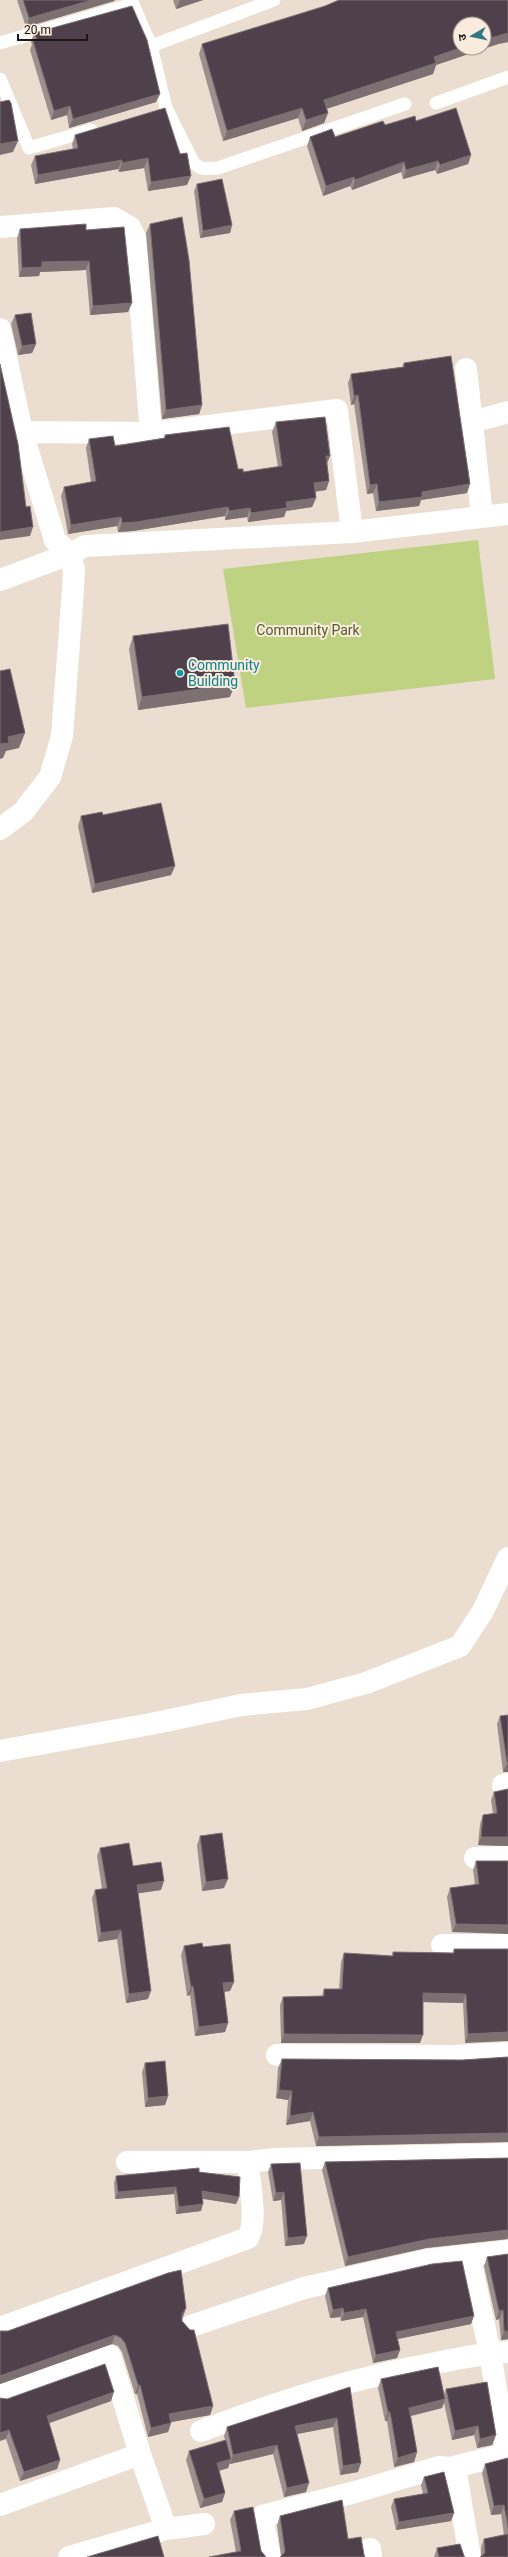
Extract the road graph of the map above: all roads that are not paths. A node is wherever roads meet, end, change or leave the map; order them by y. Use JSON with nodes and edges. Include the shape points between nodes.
{"nodes":[{"id":1,"x":274,"y":0,"type":"edge"},
{"id":2,"x":132,"y":2,"type":"edge"},
{"id":3,"x":0,"y":43,"type":"edge"},
{"id":4,"x":151,"y":46,"type":"junction"},
{"id":5,"x":508,"y":77,"type":"edge"},
{"id":6,"x":0,"y":79,"type":"edge"},
{"id":7,"x":436,"y":103,"type":"dead end"},
{"id":8,"x":405,"y":104,"type":"dead end"},
{"id":9,"x":166,"y":108,"type":"junction"},
{"id":10,"x":151,"y":113,"type":"edge"},
{"id":11,"x":105,"y":126,"type":"edge"},
{"id":12,"x":0,"y":227,"type":"edge"},
{"id":13,"x":0,"y":329,"type":"edge"},
{"id":14,"x":466,"y":368,"type":"dead end"},
{"id":15,"x":508,"y":412,"type":"edge"},
{"id":16,"x":472,"y":422,"type":"junction"},
{"id":17,"x":22,"y":432,"type":"junction"},
{"id":18,"x":152,"y":433,"type":"junction"},
{"id":19,"x":508,"y":514,"type":"edge"},
{"id":20,"x":482,"y":516,"type":"junction"},
{"id":21,"x":352,"y":532,"type":"junction"},
{"id":22,"x":70,"y":554,"type":"junction"},
{"id":23,"x":0,"y":580,"type":"edge"},
{"id":24,"x":0,"y":829,"type":"edge"},
{"id":25,"x":508,"y":1558,"type":"edge"},
{"id":26,"x":0,"y":1751,"type":"edge"},
{"id":27,"x":508,"y":1857,"type":"edge"},
{"id":28,"x":475,"y":1858,"type":"dead end"},
{"id":29,"x":442,"y":1944,"type":"dead end"},
{"id":30,"x":508,"y":1946,"type":"edge"},
{"id":31,"x":508,"y":2054,"type":"edge"},
{"id":32,"x":277,"y":2055,"type":"dead end"},
{"id":33,"x":508,"y":2154,"type":"edge"},
{"id":34,"x":127,"y":2162,"type":"dead end"},
{"id":35,"x":248,"y":2162,"type":"junction"},
{"id":36,"x":508,"y":2251,"type":"edge"},
{"id":37,"x":469,"y":2256,"type":"junction"},
{"id":38,"x":190,"y":2326,"type":"dead end"},
{"id":39,"x":0,"y":2328,"type":"edge"},
{"id":40,"x":499,"y":2353,"type":"edge"},
{"id":41,"x":0,"y":2396,"type":"edge"},
{"id":42,"x":201,"y":2431,"type":"dead end"},
{"id":43,"x":140,"y":2454,"type":"junction"},
{"id":44,"x":450,"y":2468,"type":"junction"},
{"id":45,"x":0,"y":2506,"type":"edge"},
{"id":46,"x":204,"y":2524,"type":"dead end"},
{"id":47,"x":166,"y":2529,"type":"junction"},
{"id":48,"x":69,"y":2557,"type":"edge"},
{"id":49,"x":270,"y":2557,"type":"edge"},
{"id":50,"x":470,"y":2557,"type":"edge"}],
"edges":[{"from":1,"to":4,"type":"lane"},
{"from":2,"to":3,"type":"lane"},
{"from":2,"to":4,"type":"lane"},
{"from":4,"to":9,"type":"lane"},
{"from":5,"to":7,"type":"lane"},
{"from":6,"to":11,"type":"lane","via":[[29,148]]},
{"from":8,"to":9,"type":"lane","via":[[218,168],[203,169],[195,166]]},
{"from":9,"to":10,"type":"lane"},
{"from":12,"to":18,"type":"street","via":[[114,218],[130,227],[135,238]]},
{"from":13,"to":17,"type":"street"},
{"from":14,"to":16,"type":"street"},
{"from":15,"to":16,"type":"street"},
{"from":16,"to":20,"type":"street"},
{"from":17,"to":18,"type":"street"},
{"from":17,"to":22,"type":"street","via":[[43,508],[55,540]]},
{"from":18,"to":21,"type":"street","via":[[337,410]]},
{"from":19,"to":20,"type":"street"},
{"from":20,"to":21,"type":"street"},
{"from":21,"to":22,"type":"street","via":[[85,546]]},
{"from":22,"to":23,"type":"street"},
{"from":22,"to":24,"type":"street","via":[[74,570],[62,736],[50,777],[23,812]]},
{"from":25,"to":26,"type":"street","via":[[483,1611],[460,1646],[366,1683],[307,1698],[241,1705]]},
{"from":27,"to":28,"type":"street"},
{"from":29,"to":30,"type":"street"},
{"from":31,"to":32,"type":"street"},
{"from":33,"to":35,"type":"street","via":[[275,2159]]},
{"from":34,"to":35,"type":"street"},
{"from":35,"to":39,"type":"street","via":[[253,2221],[252,2232],[248,2238]]},
{"from":36,"to":37,"type":"street"},
{"from":37,"to":38,"type":"street","via":[[427,2260],[304,2288]]},
{"from":37,"to":40,"type":"street"},
{"from":40,"to":42,"type":"street","via":[[393,2370],[310,2393]]},
{"from":40,"to":44,"type":"street","via":[[506,2451],[502,2455]]},
{"from":41,"to":43,"type":"street","via":[[110,2356]]},
{"from":43,"to":45,"type":"street"},
{"from":43,"to":47,"type":"street"},
{"from":44,"to":49,"type":"street","via":[[439,2467],[262,2516]]},
{"from":44,"to":50,"type":"street","via":[[456,2479]]},
{"from":46,"to":47,"type":"street"},
{"from":47,"to":48,"type":"street"}]}
